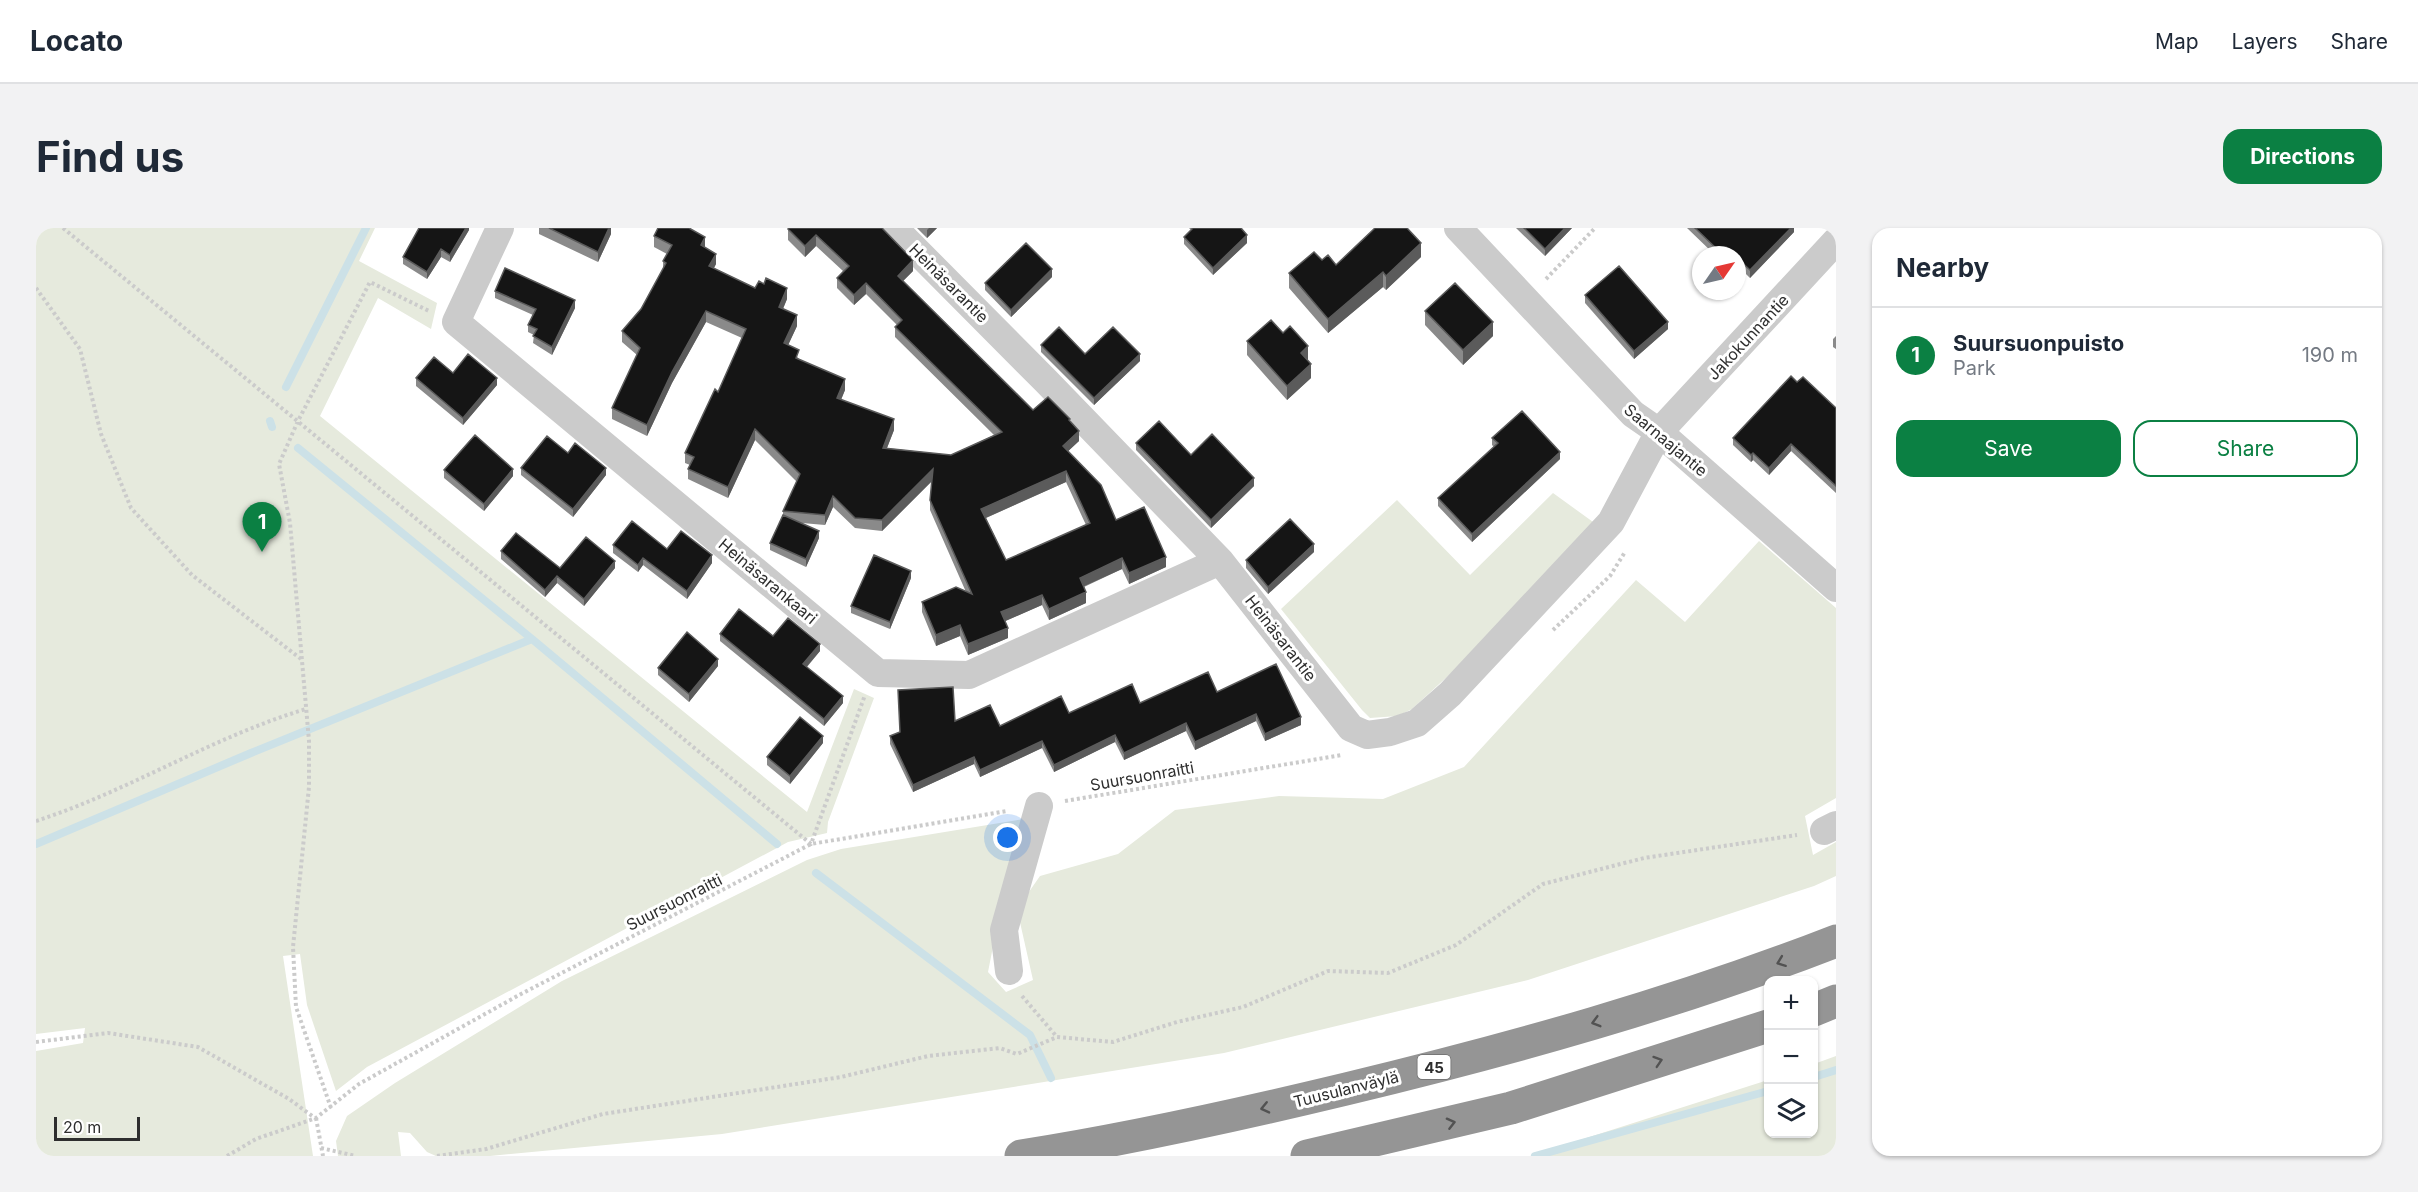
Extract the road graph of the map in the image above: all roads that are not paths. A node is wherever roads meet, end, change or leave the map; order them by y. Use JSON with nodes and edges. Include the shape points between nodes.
{"nodes":[{"id":1,"x":500,"y":228,"type":"edge"},
{"id":2,"x":894,"y":228,"type":"edge"},
{"id":3,"x":1458,"y":228,"type":"edge"},
{"id":4,"x":1836,"y":241,"type":"edge"},
{"id":5,"x":1659,"y":432,"type":"junction"},
{"id":6,"x":1220,"y":561,"type":"junction"},
{"id":7,"x":1836,"y":588,"type":"edge"},
{"id":8,"x":1039,"y":806,"type":"road end"},
{"id":9,"x":1836,"y":941,"type":"edge"},
{"id":10,"x":1009,"y":971,"type":"road end"},
{"id":11,"x":1836,"y":1001,"type":"edge"},
{"id":12,"x":1818,"y":1008,"type":"edge"},
{"id":13,"x":1764,"y":1027,"type":"edge"},
{"id":14,"x":1021,"y":1156,"type":"edge"},
{"id":15,"x":1307,"y":1156,"type":"edge"}],
"edges":[{"from":1,"to":6,"type":"street","name":"Heinäsarankaari","via":[[456,322],[878,674],[969,675]]},
{"from":2,"to":6,"type":"street","name":"Heinäsarantie"},
{"from":3,"to":5,"type":"street","name":"Saarnaajantie","via":[[1633,414]]},
{"from":4,"to":5,"type":"street","name":"Jakokunnantie"},
{"from":5,"to":6,"type":"street","name":"Heinäsarantie","via":[[1611,522],[1450,694],[1417,723],[1390,732],[1367,735],[1351,728]]},
{"from":5,"to":7,"type":"street","name":"Saarnaajantie"},
{"from":8,"to":10,"type":"street","via":[[1004,930]]},
{"from":9,"to":14,"type":"highway","name":"Tuusulanväylä","number":"45","one_way":true,"via":[[1633,1011],[1494,1052],[1237,1115]]},
{"from":11,"to":12,"type":"highway"},
{"from":15,"to":13,"type":"highway","one_way":true,"via":[[1511,1108]]}]}
